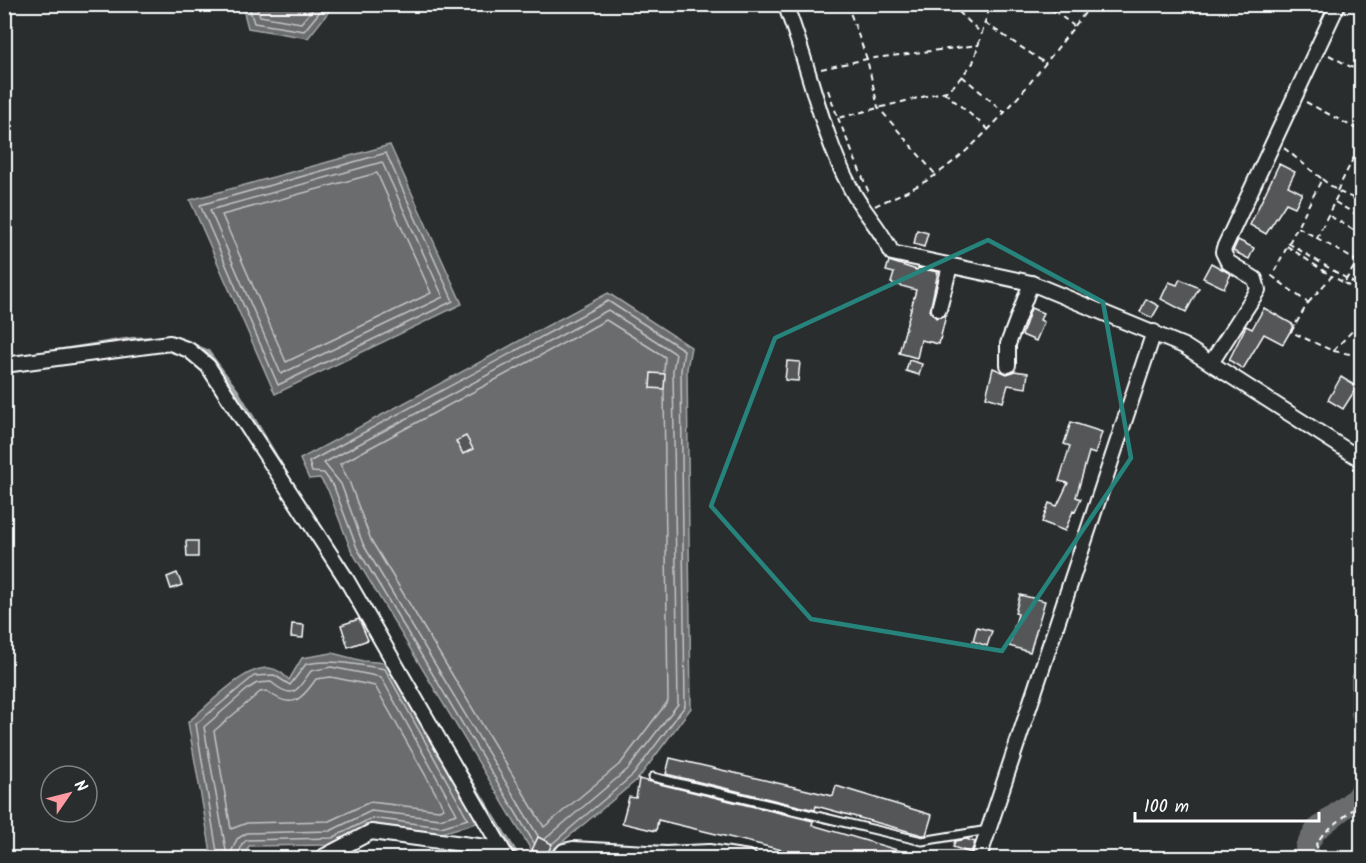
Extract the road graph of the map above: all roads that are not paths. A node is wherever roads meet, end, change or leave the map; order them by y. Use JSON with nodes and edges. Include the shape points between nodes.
{"nodes":[{"id":1,"x":785,"y":4,"type":"edge"},
{"id":2,"x":1338,"y":4,"type":"edge"},
{"id":3,"x":950,"y":266,"type":"junction"},
{"id":4,"x":1031,"y":283,"type":"junction"},
{"id":5,"x":939,"y":309,"type":"dead end"},
{"id":6,"x":1154,"y":332,"type":"junction"},
{"id":7,"x":1210,"y":363,"type":"junction"},
{"id":8,"x":4,"y":365,"type":"edge"},
{"id":9,"x":1008,"y":365,"type":"dead end"},
{"id":10,"x":1362,"y":460,"type":"edge"},
{"id":11,"x":653,"y":777,"type":"dead end"},
{"id":12,"x":988,"y":830,"type":"junction"},
{"id":13,"x":504,"y":854,"type":"edge"},
{"id":14,"x":323,"y":857,"type":"edge"},
{"id":15,"x":558,"y":858,"type":"edge"},
{"id":16,"x":749,"y":858,"type":"edge"},
{"id":17,"x":979,"y":858,"type":"edge"}],
"edges":[{"from":1,"to":3,"type":"street","via":[[850,187],[876,222],[892,253]]},
{"from":2,"to":7,"type":"street","via":[[1224,248],[1228,262],[1255,279],[1258,291]]},
{"from":3,"to":4,"type":"street"},
{"from":3,"to":5,"type":"street"},
{"from":4,"to":6,"type":"street"},
{"from":4,"to":9,"type":"street","via":[[1008,344]]},
{"from":6,"to":7,"type":"street"},
{"from":6,"to":12,"type":"street"},
{"from":7,"to":10,"type":"street"},
{"from":8,"to":13,"type":"street","via":[[170,343],[189,350],[208,366],[345,577]]},
{"from":11,"to":12,"type":"lane","via":[[922,841]]},
{"from":12,"to":17,"type":"street"},
{"from":13,"to":14,"type":"street","via":[[371,832]]},
{"from":15,"to":16,"type":"street","via":[[573,849],[656,854],[709,852]]}]}
